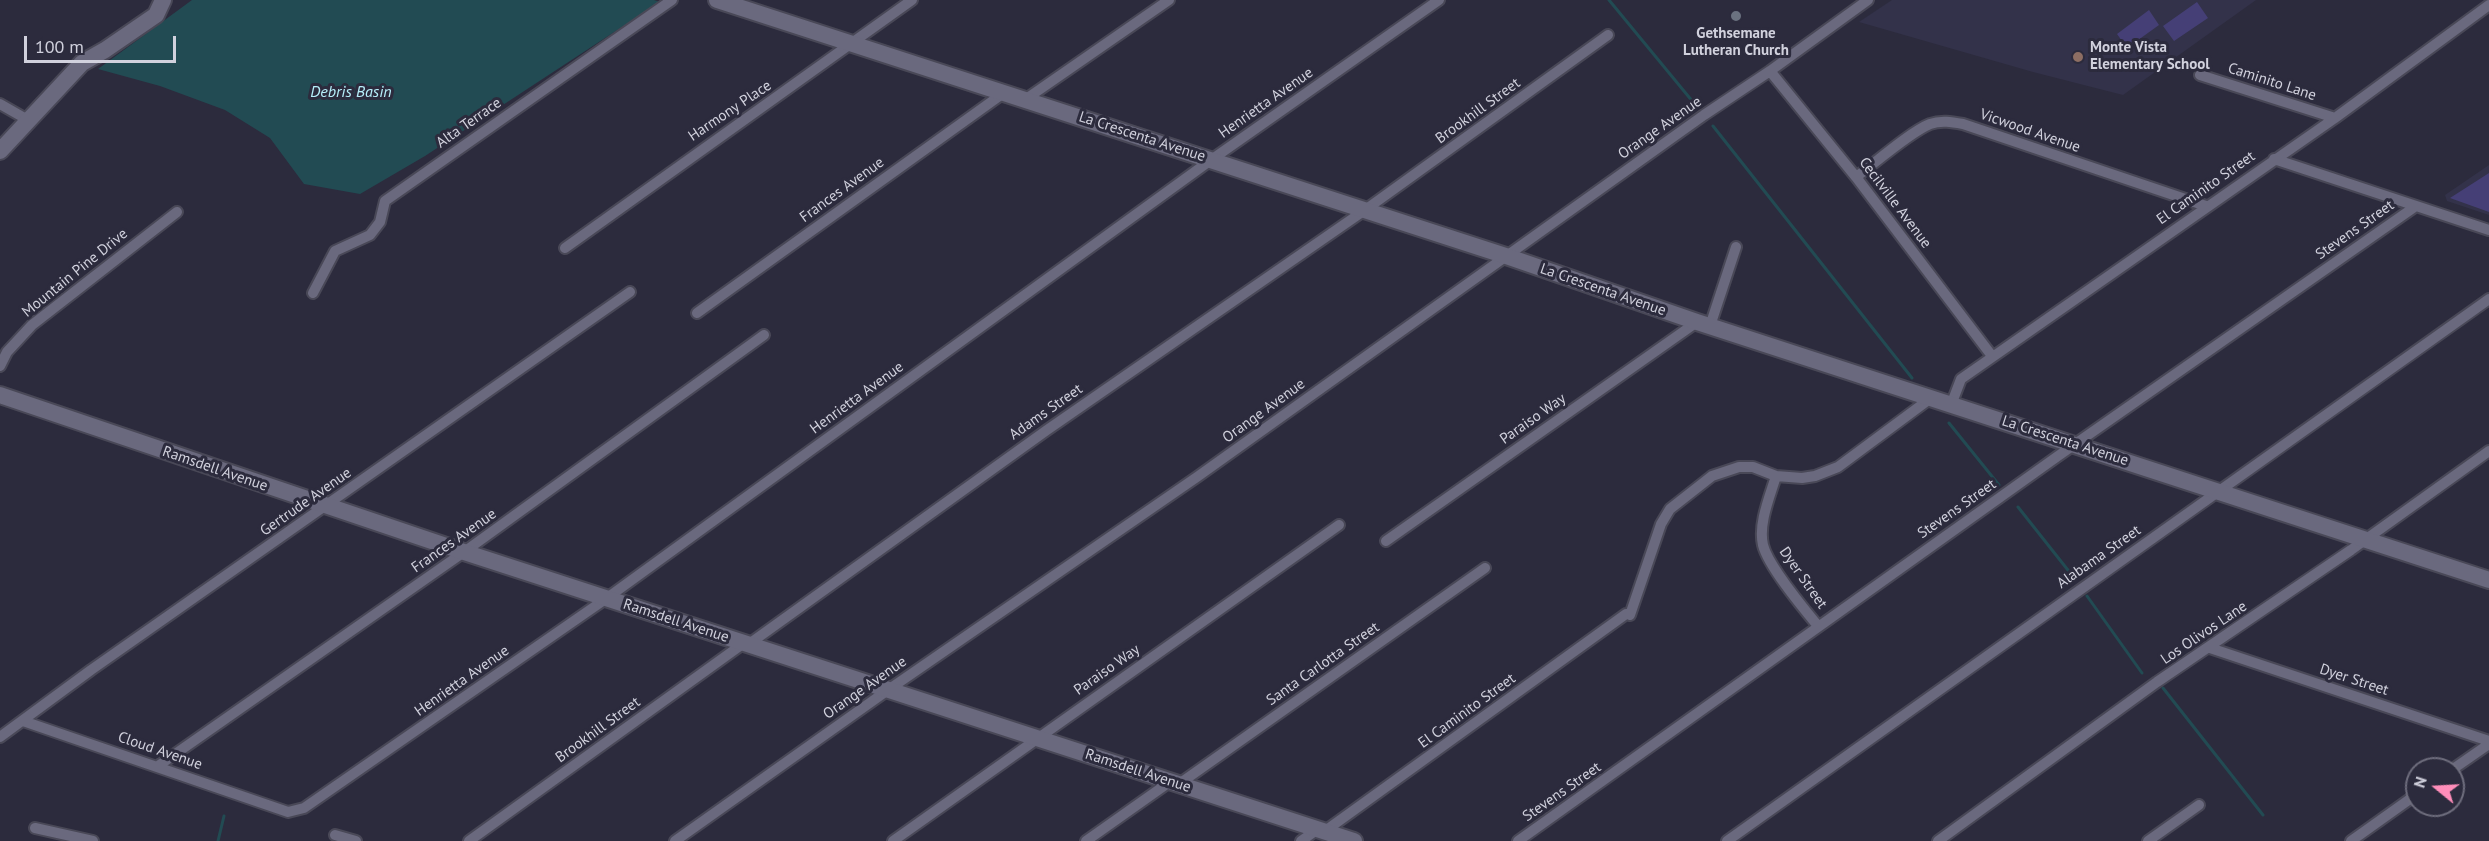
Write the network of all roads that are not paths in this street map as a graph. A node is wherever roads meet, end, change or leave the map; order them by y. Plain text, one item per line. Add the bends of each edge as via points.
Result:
1 (163, 0) edge
2 (672, 0) edge
3 (717, 0) edge
4 (912, 0) edge
5 (1169, 0) edge
6 (1439, 0) edge
7 (1868, 0) edge
8 (2489, 5) edge
9 (1608, 35) dead end
10 (851, 42) junction
11 (1770, 71) junction
12 (2200, 75) dead end
13 (1005, 92) junction
14 (1026, 99) junction
15 (0, 104) edge
16 (2335, 118) junction
17 (28, 120) junction
18 (0, 151) edge
19 (2274, 159) junction
20 (1211, 160) junction
21 (1856, 177) junction
22 (2206, 206) junction
23 (2416, 206) junction
24 (1365, 210) junction
25 (177, 212) dead end
26 (2489, 230) edge
27 (1736, 247) dead end
28 (565, 248) dead end
29 (1506, 256) junction
30 (630, 292) dead end
31 (313, 293) dead end
32 (2489, 299) edge
33 (697, 313) dead end
34 (1704, 324) junction
35 (764, 335) dead end
36 (1992, 356) junction
37 (0, 366) edge
38 (0, 395) edge
39 (1931, 398) junction
40 (1952, 405) junction
41 (2074, 444) junction
42 (2489, 451) edge
43 (1776, 476) junction
44 (2219, 492) junction
45 (326, 507) junction
46 (1339, 525) dead end
47 (2366, 540) junction
48 (1386, 541) dead end
49 (464, 552) junction
50 (1485, 568) dead end
51 (2489, 580) edge
52 (607, 598) junction
53 (1818, 626) junction
54 (747, 644) junction
55 (2210, 648) junction
56 (888, 690) junction
57 (23, 721) junction
58 (0, 737) edge
59 (1036, 738) junction
60 (2489, 743) edge
61 (2465, 760) edge
62 (158, 766) junction
63 (1175, 783) junction
64 (2405, 802) edge
65 (2199, 805) dead end
66 (288, 812) joint
67 (35, 828) dead end
68 (1321, 830) junction
69 (335, 835) dead end
70 (93, 841) edge
71 (356, 841) edge
72 (469, 841) edge
73 (675, 841) edge
74 (892, 841) edge
75 (1086, 841) edge
76 (1301, 841) edge
77 (1354, 841) edge
78 (1518, 841) edge
79 (1727, 841) edge
80 (1938, 841) edge
81 (2148, 841) edge
82 (2350, 841) edge

1 - 17 street via 156,15 81,63
2 - 31 street, Alta Terrace via 385,201 380,222 370,235 335,251
3 - 10 street, La Crescenta Avenue
4 - 10 street, Harmony Place
5 - 14 street
6 - 20 street, Henrietta Avenue
7 - 11 street, Orange Avenue
8 - 16 street, El Caminito Street
9 - 24 street, Brookhill Street
10 - 13 street, La Crescenta Avenue
10 - 28 street, Harmony Place
11 - 21 street, Cecilville Avenue
11 - 29 street, Orange Avenue
12 - 16 street, Caminito Lane
13 - 14 street, La Crescenta Avenue
13 - 33 street, Frances Avenue
14 - 20 street, La Crescenta Avenue
15 - 17 street
16 - 19 street, El Caminito Street
17 - 18 street
19 - 22 street, El Caminito Street
19 - 23 street
20 - 24 street, La Crescenta Avenue
20 - 52 street, Henrietta Avenue
21 - 22 street, Vicwood Avenue via 1918,131 1945,122 1963,124
21 - 36 street, Cecilville Avenue
22 - 36 street, El Caminito Street
23 - 26 street
23 - 41 street, Stevens Street
24 - 29 street, La Crescenta Avenue
24 - 54 street, Adams Street
25 - 37 street, Mountain Pine Drive via 32,325 7,352
27 - 34 street
29 - 34 street, La Crescenta Avenue
29 - 56 street, Orange Avenue via 1197,477
30 - 45 street, Gertrude Avenue
32 - 44 street, Alabama Street
34 - 39 street, La Crescenta Avenue
34 - 48 street, Paraiso Way
35 - 49 street, Frances Avenue
36 - 40 street, El Caminito Street via 1961,379
38 - 45 street, Ramsdell Avenue
39 - 40 street, La Crescenta Avenue
39 - 43 street, El Caminito Street via 1838,467 1808,477
40 - 41 street, La Crescenta Avenue
41 - 44 street, La Crescenta Avenue
41 - 53 street, Stevens Street
42 - 47 street, Los Olivos Lane
43 - 53 street, Dyer Street via 1762,544
43 - 68 street, El Caminito Street via 1753,467 1739,467 1712,476 1670,509 1660,524 1628,615
44 - 47 street, La Crescenta Avenue
44 - 79 street, Alabama Street
45 - 49 street, Ramsdell Avenue
45 - 57 street, Gertrude Avenue
46 - 59 street, Paraiso Way
47 - 51 street, La Crescenta Avenue
47 - 55 street, Los Olivos Lane
49 - 52 street, Ramsdell Avenue
49 - 62 street, Frances Avenue
50 - 63 street, Santa Carlotta Street
52 - 54 street, Ramsdell Avenue
52 - 66 street, Henrietta Avenue via 315,802
53 - 78 street, Stevens Street
54 - 56 street, Ramsdell Avenue
54 - 72 street, Brookhill Street
55 - 60 street, Dyer Street
55 - 80 street, Los Olivos Lane
56 - 59 street, Ramsdell Avenue
56 - 73 street, Orange Avenue
57 - 58 street, Gertrude Avenue
57 - 62 street, Cloud Avenue
59 - 63 street, Ramsdell Avenue
59 - 74 street, Paraiso Way
60 - 61 street
62 - 66 street, Cloud Avenue
63 - 68 street, Ramsdell Avenue
63 - 75 street, Santa Carlotta Street
64 - 82 street
65 - 81 street
67 - 70 street
68 - 76 street, El Caminito Street
68 - 77 street, Ramsdell Avenue
69 - 71 street

